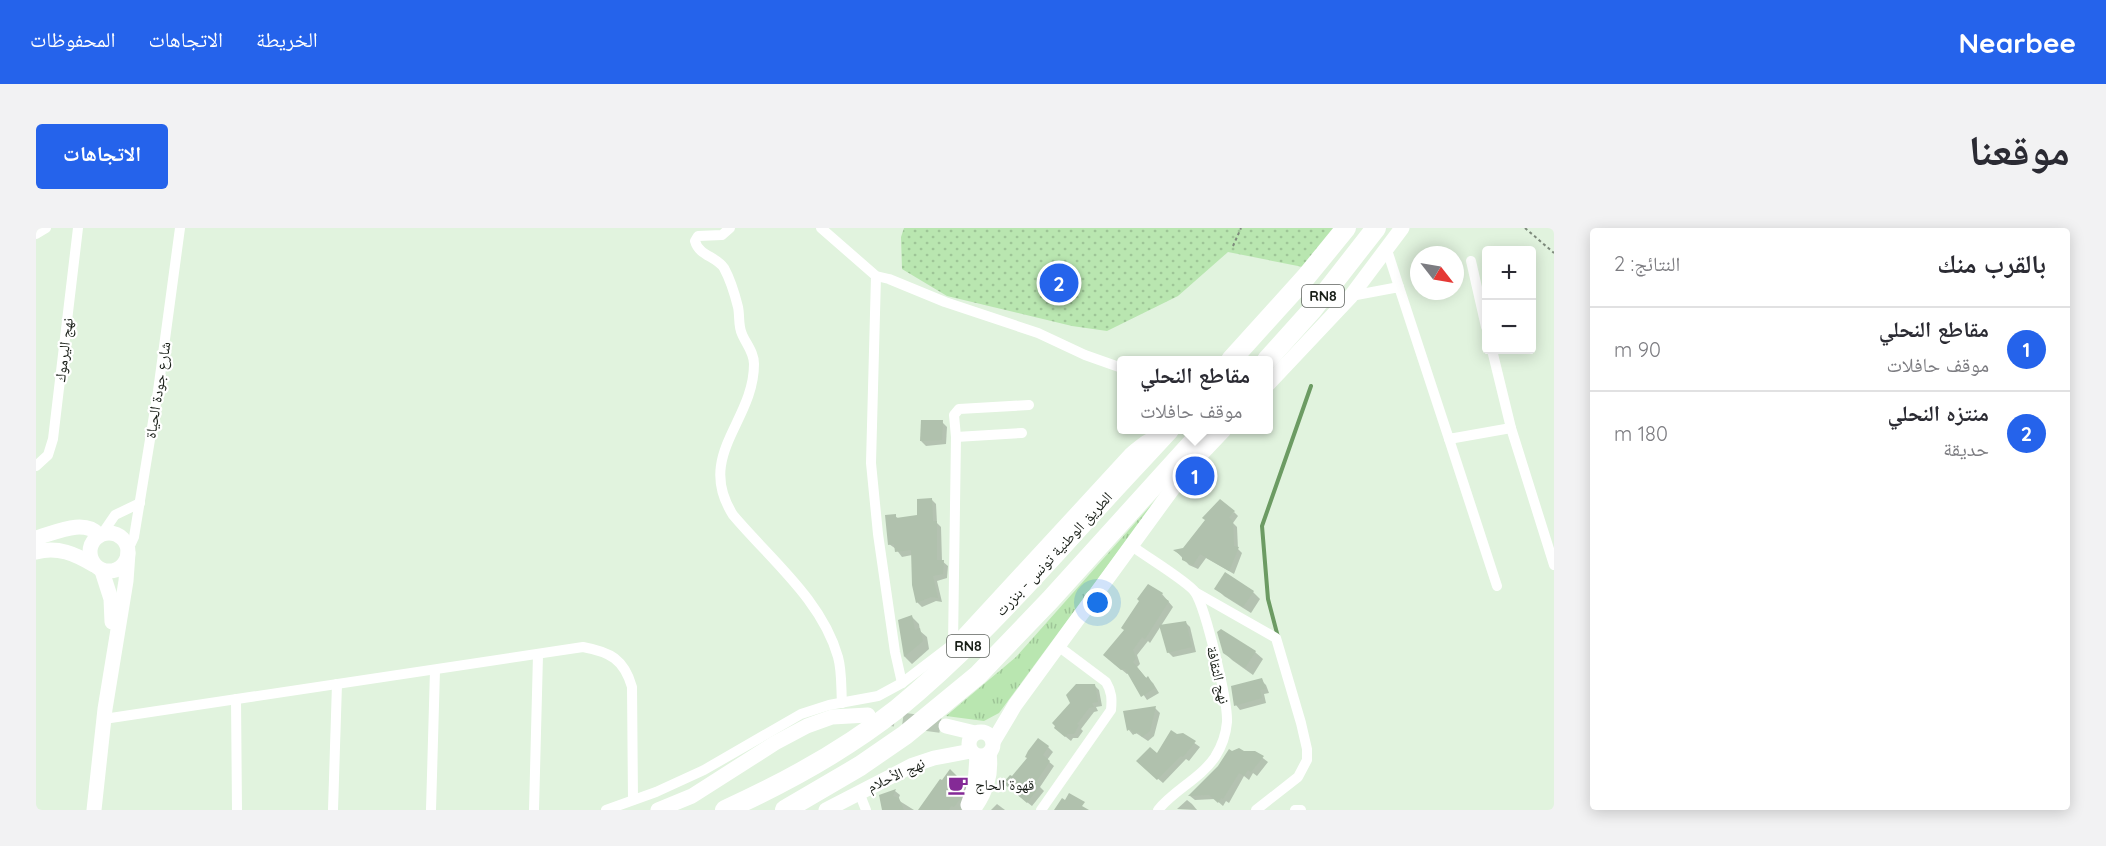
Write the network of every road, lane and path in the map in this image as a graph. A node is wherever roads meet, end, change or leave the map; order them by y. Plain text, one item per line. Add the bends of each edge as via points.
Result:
1 (46, 228) edge
2 (78, 228) edge
3 (180, 228) edge
4 (730, 228) edge
5 (821, 228) edge
6 (1241, 228) edge
7 (1346, 228) edge
8 (1376, 228) edge
9 (1402, 228) edge
10 (1525, 228) edge
11 (36, 234) edge
12 (1233, 246) dead end
13 (1387, 250) junction
14 (1554, 253) edge
15 (1471, 261) dead end
16 (876, 276) junction
17 (1399, 287) junction
18 (1351, 296) junction
19 (1482, 309) edge
20 (1493, 354) edge
21 (1234, 356) edge
22 (1271, 356) edge
23 (1117, 366) edge
24 (1273, 380) edge
25 (1029, 405) dead end
26 (1510, 428) junction
27 (1022, 433) dead end
28 (1162, 434) edge
29 (1165, 434) edge
30 (1199, 434) edge
31 (1219, 434) edge
32 (956, 437) junction
33 (1449, 439) junction
34 (36, 466) edge
35 (140, 503) junction
36 (101, 535) junction
37 (36, 538) edge
38 (1132, 546) junction
39 (36, 552) edge
40 (128, 552) junction
41 (1554, 565) edge
42 (98, 568) junction
43 (1497, 586) dead end
44 (1195, 591) junction
45 (953, 644) junction
46 (1058, 646) junction
47 (538, 655) junction
48 (435, 670) junction
49 (902, 683) junction
50 (337, 684) junction
51 (236, 699) junction
52 (842, 703) junction
53 (105, 714) junction
54 (868, 715) tunnel mouth
55 (946, 726) tunnel mouth
56 (981, 744) junction
57 (859, 792) junction
58 (633, 800) junction
59 (728, 808) edge
60 (90, 809) edge
61 (237, 810) edge
62 (333, 810) edge
63 (431, 810) edge
64 (534, 810) edge
65 (606, 810) edge
66 (658, 810) edge
67 (785, 810) edge
68 (825, 810) edge
69 (866, 810) edge
70 (964, 810) edge
71 (973, 810) edge
72 (1041, 810) edge
73 (1158, 810) edge
74 (1256, 810) edge
75 (1294, 810) edge
76 (1300, 810) edge

1 - 11 street
2 - 34 street, نهج اليرموك via 53,439 48,455
3 - 35 street, شارع جودة الحياة
4 - 52 street via 722,235 702,235 695,241 697,249 725,269 738,307 741,333 754,364 746,400 722,457 720,488 733,515 804,593 818,616 838,657
5 - 16 street
6 - 12 path
7 - 21 highway, RN8
8 - 22 highway, RN8
9 - 13 street
10 - 14 path
13 - 17 street
13 - 18 street
15 - 19 street
16 - 23 street via 1038,333
16 - 49 street via 871,463
17 - 18 street
17 - 33 street
18 - 24 street
20 - 26 street
25 - 32 street via 959,409 954,419
26 - 33 street
26 - 41 street
27 - 32 street
28 - 45 street via 1146,439 1130,452
29 - 59 highway, الطريق الوطنية تونس - بنزرت / RN8 via 966,648 897,709 801,772
30 - 67 highway, الطريق الوطنية تونس - بنزرت / RN8 via 978,675 905,735
31 - 38 street via 1187,469
32 - 45 street
33 - 43 street
35 - 36 street via 116,515
35 - 40 street, شارع جودة الحياة
36 - 37 street via 82,527
36 - 40 street via 116,534 126,543
36 - 42 street via 90,546 90,559
38 - 44 street
38 - 46 street
39 - 42 street via 59,550
40 - 42 street via 119,568 108,572
40 - 53 street, شارع جودة الحياة
42 - 53 street, شارع جودة الحياة via 113,611
44 - 73 street, نهج الثقافة via 1206,621 1227,722 1215,756
44 - 74 street via 1276,638 1299,713 1308,756 1303,769
45 - 49 street
46 - 56 street
46 - 72 street via 1106,682 1111,690 1111,710
47 - 48 street
47 - 58 street via 583,647 602,651 618,660 628,672 632,687
47 - 64 street
48 - 50 street
48 - 63 street
49 - 52 street via 878,696
50 - 51 street
50 - 62 street
51 - 53 street
51 - 61 street
52 - 58 street via 801,714 704,770
53 - 60 street, شارع جودة الحياة
54 - 66 street via 832,717 807,726 693,796
55 - 56 street
56 - 57 street, نهج الأحلام via 913,765
56 - 70 street via 974,792
56 - 71 street via 990,764 988,782
57 - 68 street, نهج الأحلام
57 - 69 street
58 - 65 street
75 - 76 street

